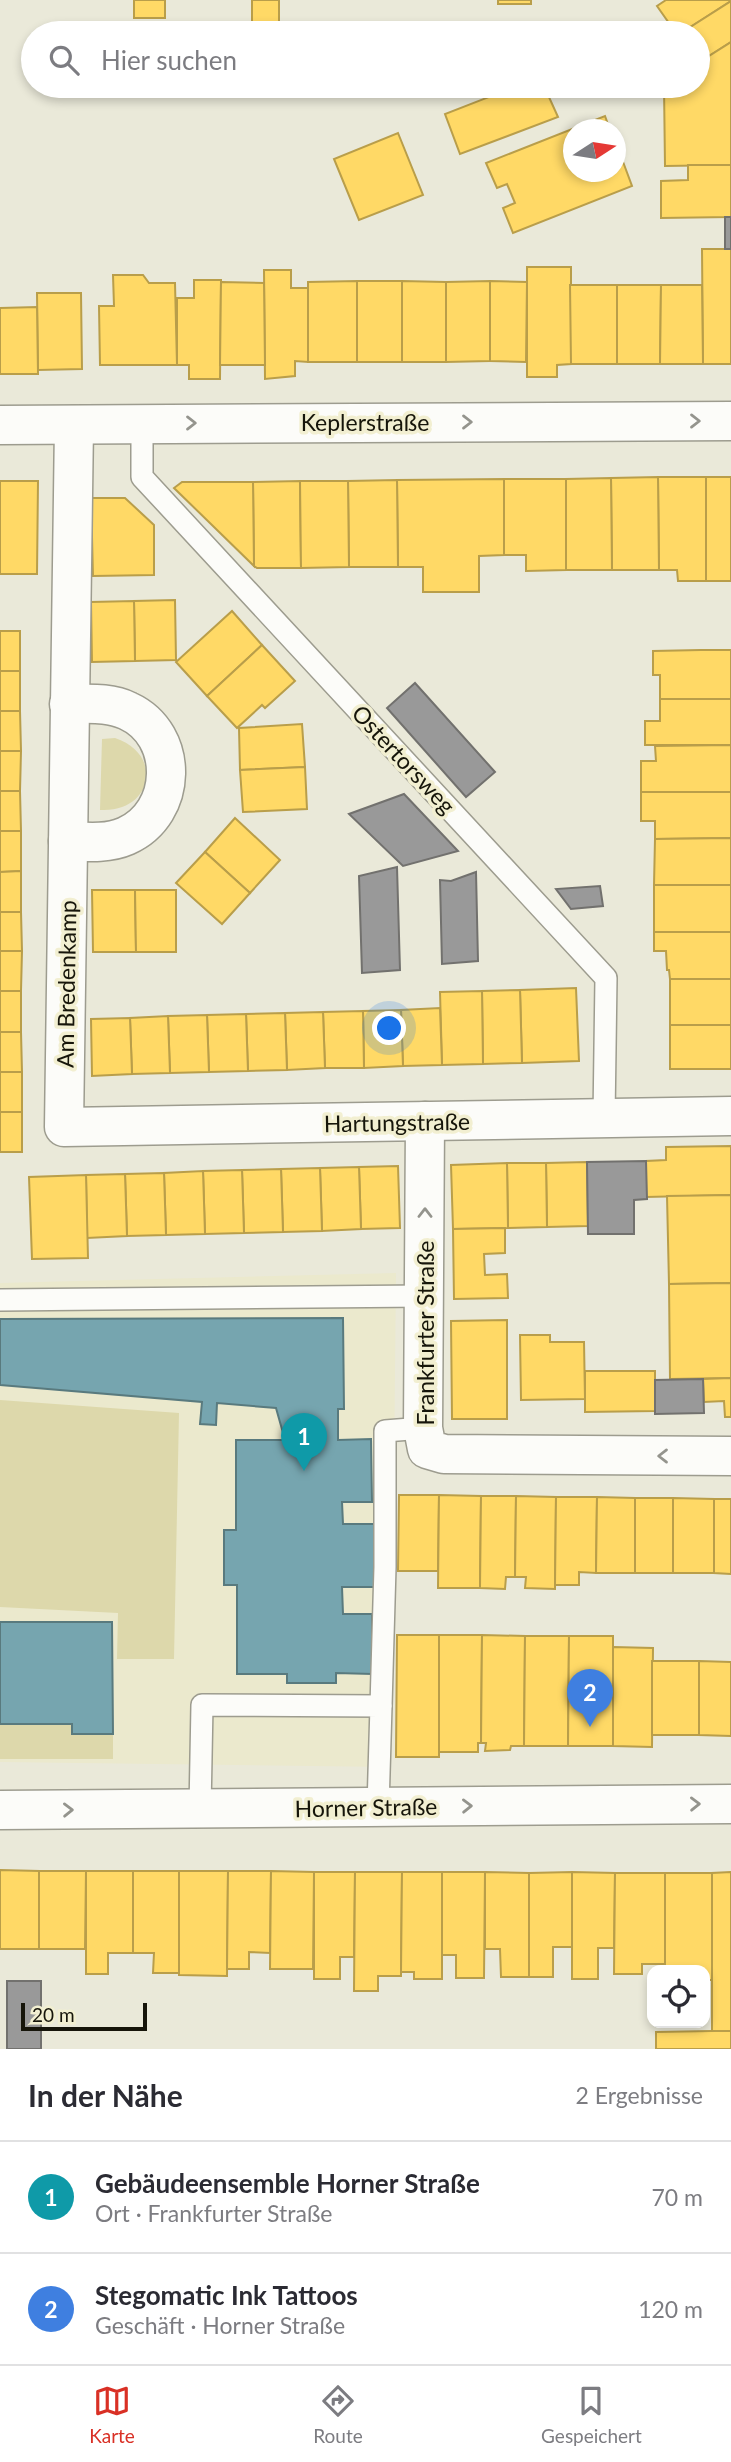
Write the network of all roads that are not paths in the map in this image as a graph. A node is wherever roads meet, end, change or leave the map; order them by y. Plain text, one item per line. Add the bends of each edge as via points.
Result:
1 (731, 421) edge
2 (142, 423) junction
3 (0, 425) edge
4 (74, 425) junction
5 (69, 704) junction
6 (68, 841) junction
7 (731, 1116) edge
8 (604, 1118) junction
9 (425, 1121) junction
10 (64, 1127) joint
11 (425, 1296) junction
12 (0, 1300) edge
13 (423, 1428) junction
14 (731, 1456) edge
15 (381, 1706) junction
16 (731, 1804) edge
17 (378, 1807) junction
18 (200, 1809) junction
19 (0, 1810) edge

2 -> 1 street, Keplerstraße
2 - 4 street, Keplerstraße
2 - 8 lane, Ostertorsweg via 142,477 606,978
3 - 4 street, Keplerstraße
4 - 5 street, Am Bredenkamp
5 - 6 street, Am Bredenkamp
5 - 6 street via 110,705 144,721 164,753 167,772 165,792 144,825 109,841
6 - 10 street, Am Bredenkamp
7 - 8 street, Hartungstraße
8 - 9 street, Hartungstraße
9 - 10 street, Hartungstraße
11 -> 9 street, Frankfurter Straße
11 - 12 lane
11 - 13 street, Frankfurter Straße
14 -> 13 street, Frankfurter Straße via 444,1454 427,1449
13 - 15 lane via 384,1431
15 - 17 lane
15 - 18 lane via 202,1705
17 -> 16 street, Horner Straße
17 - 18 street, Horner Straße
19 -> 18 street, Horner Straße

